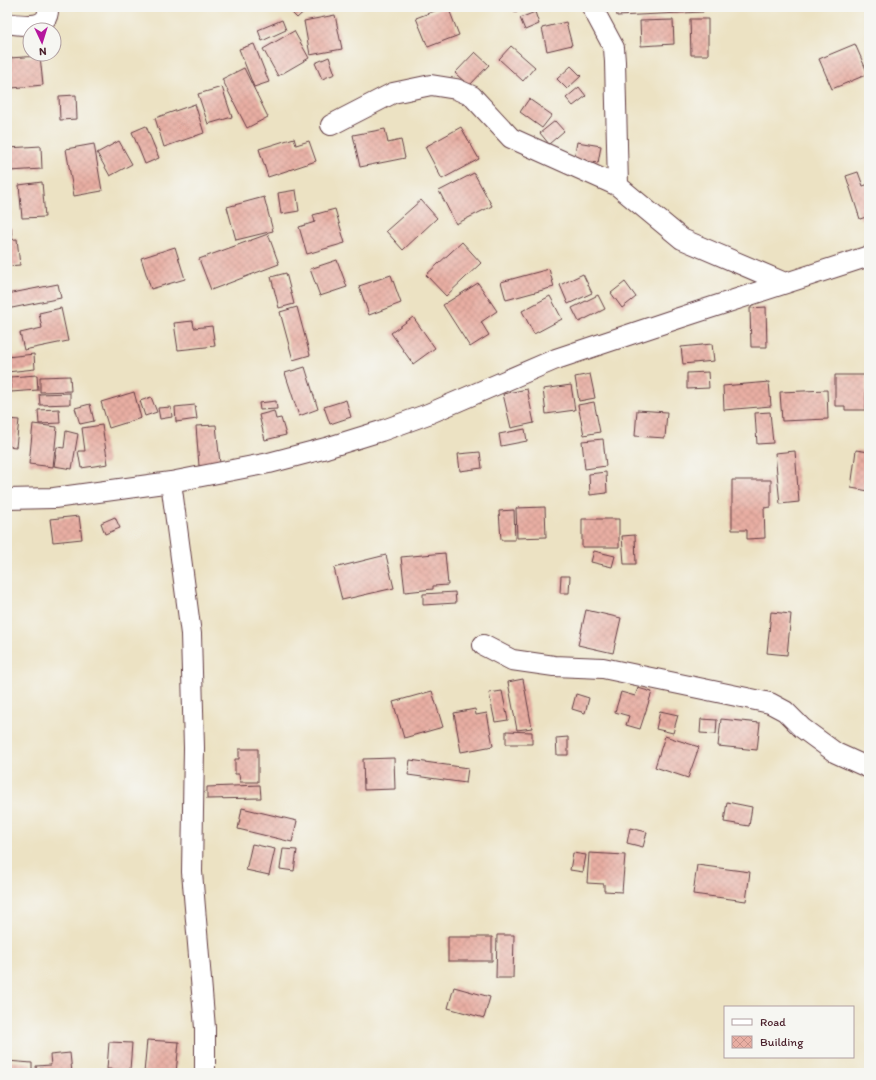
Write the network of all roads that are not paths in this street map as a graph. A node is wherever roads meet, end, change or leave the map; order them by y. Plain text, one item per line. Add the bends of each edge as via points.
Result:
1 (48, 7) edge
2 (592, 7) edge
3 (7, 23) edge
4 (331, 124) dead end
5 (618, 186) junction
6 (869, 256) edge
7 (785, 283) junction
8 (171, 482) junction
9 (7, 499) edge
10 (483, 645) dead end
11 (869, 768) edge
12 (205, 1073) edge

1 - 3 street via 48,12 40,24 28,26
2 - 5 street via 614,48
4 - 5 street via 393,93 431,85 456,89 472,96 511,138
5 - 7 street via 682,239
6 - 7 street
7 - 8 street via 556,360 381,431 270,463
8 - 9 street via 54,498
8 - 12 street via 191,634 194,748 192,872
10 - 11 street via 512,660 554,666 603,668 770,703 785,711 802,728 836,753

